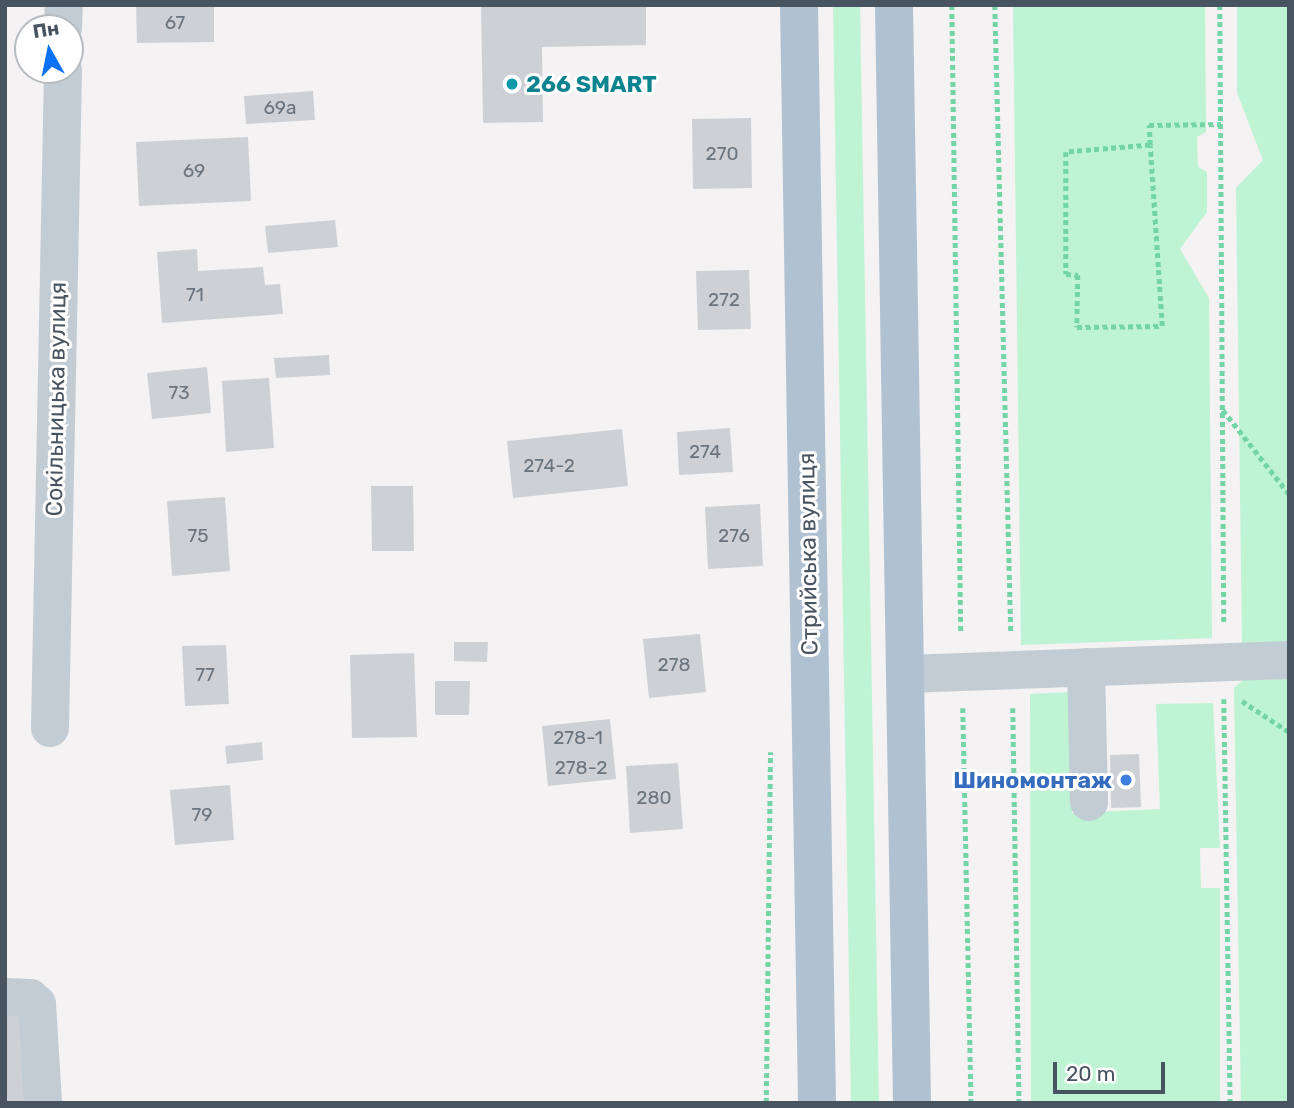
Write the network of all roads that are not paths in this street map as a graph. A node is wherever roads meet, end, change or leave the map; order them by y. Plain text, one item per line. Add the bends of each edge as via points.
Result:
1 (799, 5) edge
2 (894, 5) edge
3 (63, 84) edge
4 (1289, 660) edge
5 (1086, 667) junction
6 (906, 674) junction
7 (50, 727) dead end
8 (1088, 802) dead end
9 (5, 997) edge
10 (43, 1103) edge
11 (817, 1103) edge
12 (912, 1103) edge

1 - 11 main road, Стрийська вулиця
2 - 6 main road
3 - 7 street, Сокільницька вулиця
4 - 5 street via 1224,676
5 - 6 street
5 - 8 street
6 - 12 main road
9 - 10 street via 21,996 37,1004

